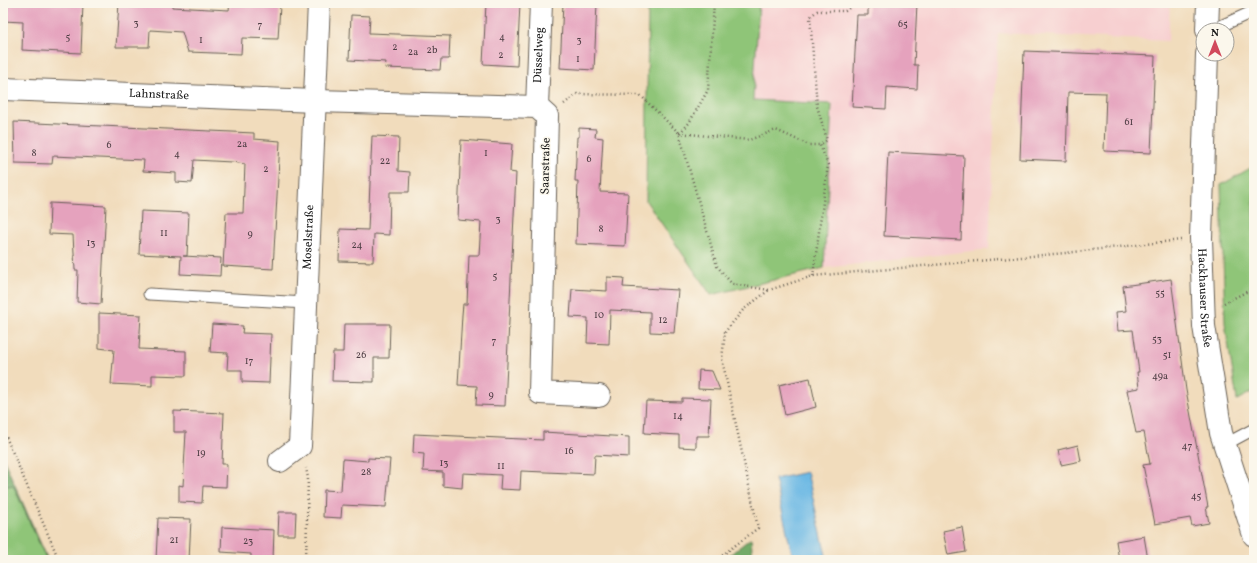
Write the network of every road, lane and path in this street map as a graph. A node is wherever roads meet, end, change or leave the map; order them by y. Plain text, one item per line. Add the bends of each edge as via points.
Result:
1 (319, 3) edge
2 (541, 3) edge
3 (714, 3) edge
4 (849, 3) edge
5 (1208, 3) edge
6 (1254, 11) edge
7 (1207, 22) edge
8 (1230, 22) edge
9 (1207, 62) edge
10 (3, 89) edge
11 (316, 101) junction
12 (542, 111) junction
13 (679, 133) junction
14 (820, 146) junction
15 (1201, 238) junction
16 (813, 276) junction
17 (1254, 288) edge
18 (769, 290) junction
19 (150, 294) dead end
20 (306, 303) junction
21 (1203, 314) junction
22 (599, 396) dead end
23 (1254, 429) edge
24 (3, 430) edge
25 (1224, 445) junction
26 (300, 446) junction
27 (280, 461) dead end
28 (1254, 534) edge
29 (59, 560) edge
30 (306, 560) edge
31 (716, 560) edge

1 - 11 street, Moselstraße
2 - 12 street, Düsselweg
3 - 13 path via 708,90 690,124
4 - 14 path via 849,8 845,11 817,11 810,17 817,106 827,140
5 - 7 street
6 - 8 lane
9 - 15 street, Hackhauser Straße
10 - 11 street, Lahnstraße
11 - 12 street
11 - 20 street, Moselstraße
12 - 13 path via 577,94 640,95
12 - 22 street, Saarstraße via 540,393
13 - 14 path via 749,140 776,130 809,145
13 - 18 path via 717,266 732,284
14 - 16 path via 828,165
15 - 16 path
15 - 21 street, Hackhauser Straße
16 - 18 path
17 - 21 path
18 - 31 path via 743,310 724,332 722,359 758,528
19 - 20 lane
20 - 26 street, Moselstraße
21 - 25 street, Hackhauser Straße
23 - 25 lane
24 - 29 path
25 - 28 street, Hackhauser Straße
26 - 27 street
26 - 30 path via 308,478

